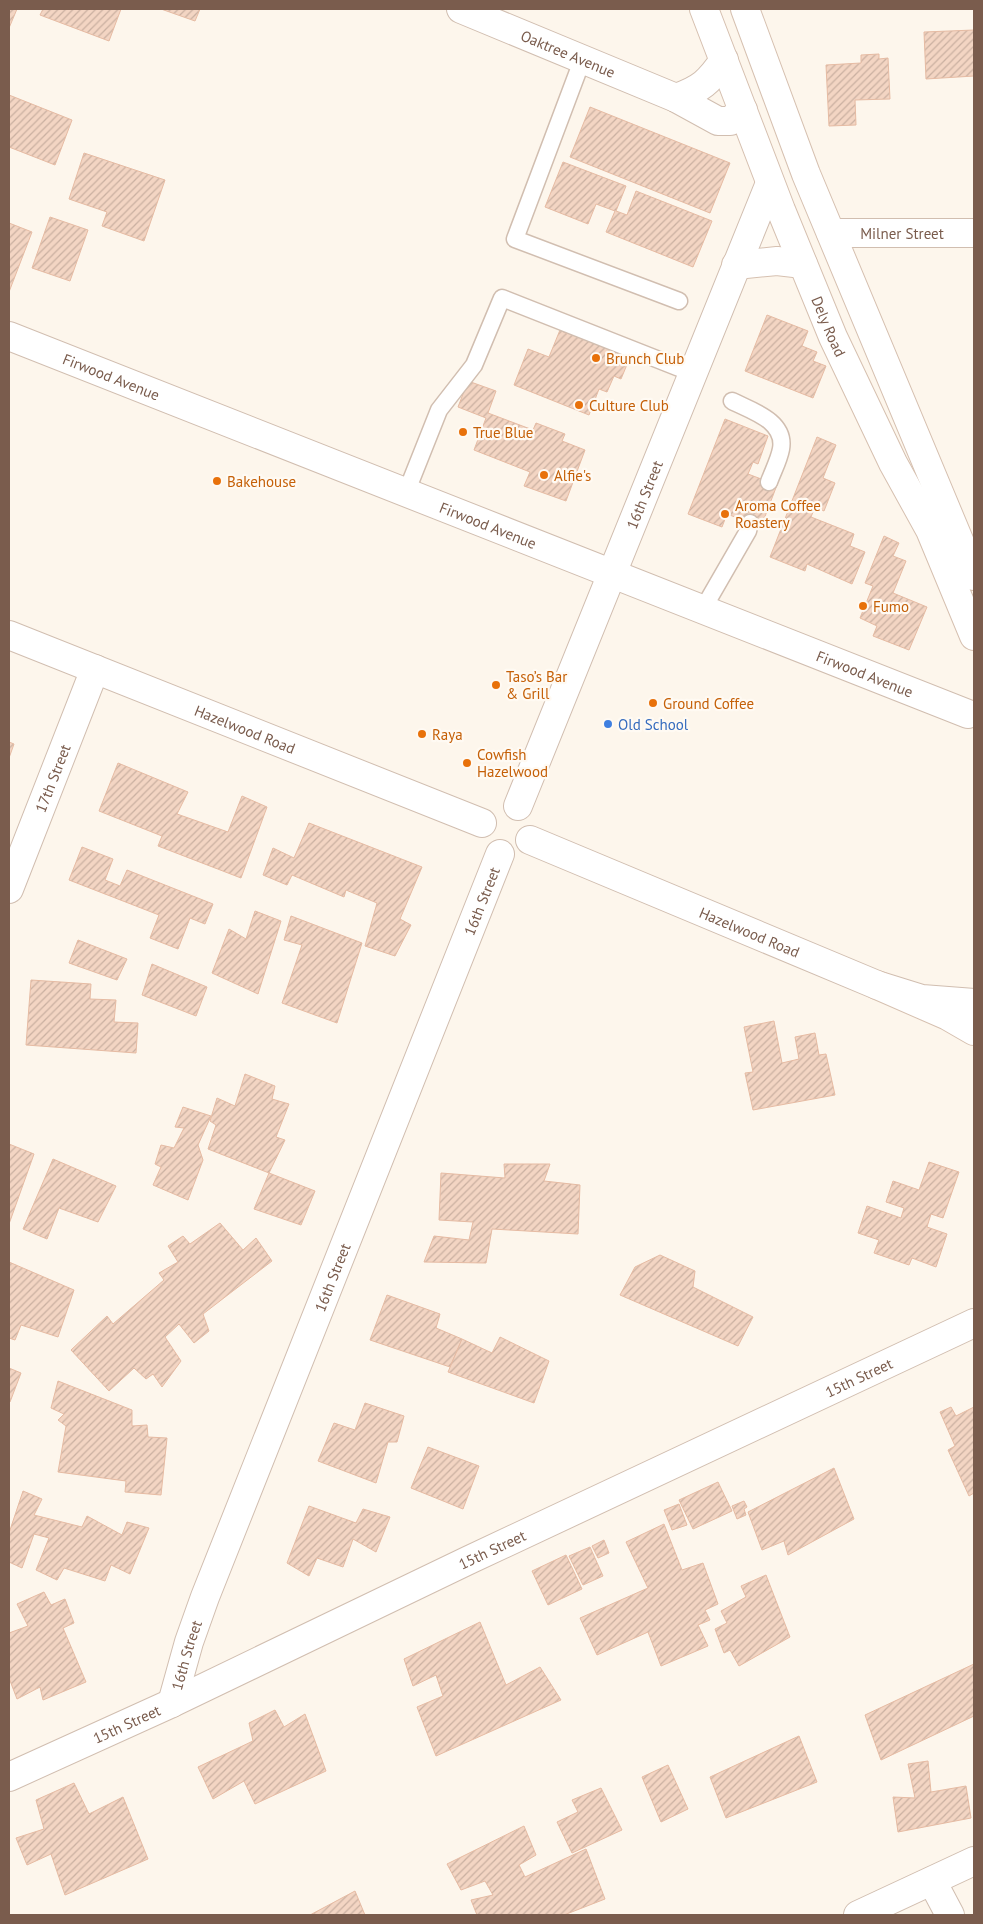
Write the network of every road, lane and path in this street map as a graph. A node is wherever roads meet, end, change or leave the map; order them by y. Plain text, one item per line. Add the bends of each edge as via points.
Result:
1 (461, 9) edge
2 (704, 9) edge
3 (750, 21) edge
4 (583, 58) junction
5 (724, 60) junction
6 (676, 98) junction
7 (743, 110) junction
8 (770, 182) junction
9 (831, 233) junction
10 (974, 233) edge
11 (803, 264) junction
12 (736, 265) junction
13 (679, 301) dead end
14 (9, 336) edge
15 (692, 373) junction
16 (732, 400) dead end
17 (769, 482) dead end
18 (406, 493) junction
19 (750, 523) dead end
20 (612, 574) junction
21 (974, 576) edge
22 (703, 609) junction
23 (9, 635) edge
24 (974, 636) edge
25 (95, 669) junction
26 (968, 714) dead end
27 (518, 806) junction
28 (482, 823) junction
29 (530, 840) junction
30 (500, 854) junction
31 (9, 889) edge
32 (877, 984) junction
33 (974, 1003) edge
34 (974, 1031) edge
35 (974, 1323) edge
36 (172, 1703) junction
37 (9, 1777) edge
38 (974, 1861) edge
39 (932, 1881) junction
40 (858, 1915) edge
41 (950, 1915) edge

1 - 4 street, Oaktree Avenue
2 - 5 street, Dely Road
3 - 8 street, 16th Street via 778,147
3 - 9 street
4 - 6 street, Oaktree Avenue
4 - 13 lane via 514,239
5 - 6 street via 711,79 696,90
5 - 7 street, Dely Road
6 - 7 street, Oaktree Avenue via 718,121 730,121
7 - 8 street, Dely Road
8 - 11 street, Dely Road
8 - 12 street, 16th Street
9 - 10 street, Milner Street
9 - 21 street
11 - 12 street via 759,261
11 - 24 street, Dely Road via 833,338 893,463 930,530
12 - 15 street, 16th Street
14 - 18 street, Firwood Avenue
15 - 18 lane via 502,298 474,365 439,410
15 - 20 street, 16th Street
16 - 17 lane via 774,424 781,434 782,448
18 - 20 street, Firwood Avenue
19 - 22 lane
20 - 22 street, Firwood Avenue
20 - 27 street, 16th Street
22 - 26 street, Firwood Avenue
23 - 25 street, Hazelwood Road
25 - 28 street, Hazelwood Road
25 - 31 street, 17th Street
27 - 28 street via 494,807
27 - 29 street via 532,824
28 - 30 street via 486,843
29 - 30 street via 517,852
29 - 32 street, Hazelwood Road
30 - 36 street, 16th Street via 205,1597
32 - 33 street, Hazelwood Road via 922,999
32 - 34 street
35 - 36 street, 15th Street
36 - 37 street, 15th Street
38 - 39 street
39 - 40 street
39 - 41 street

